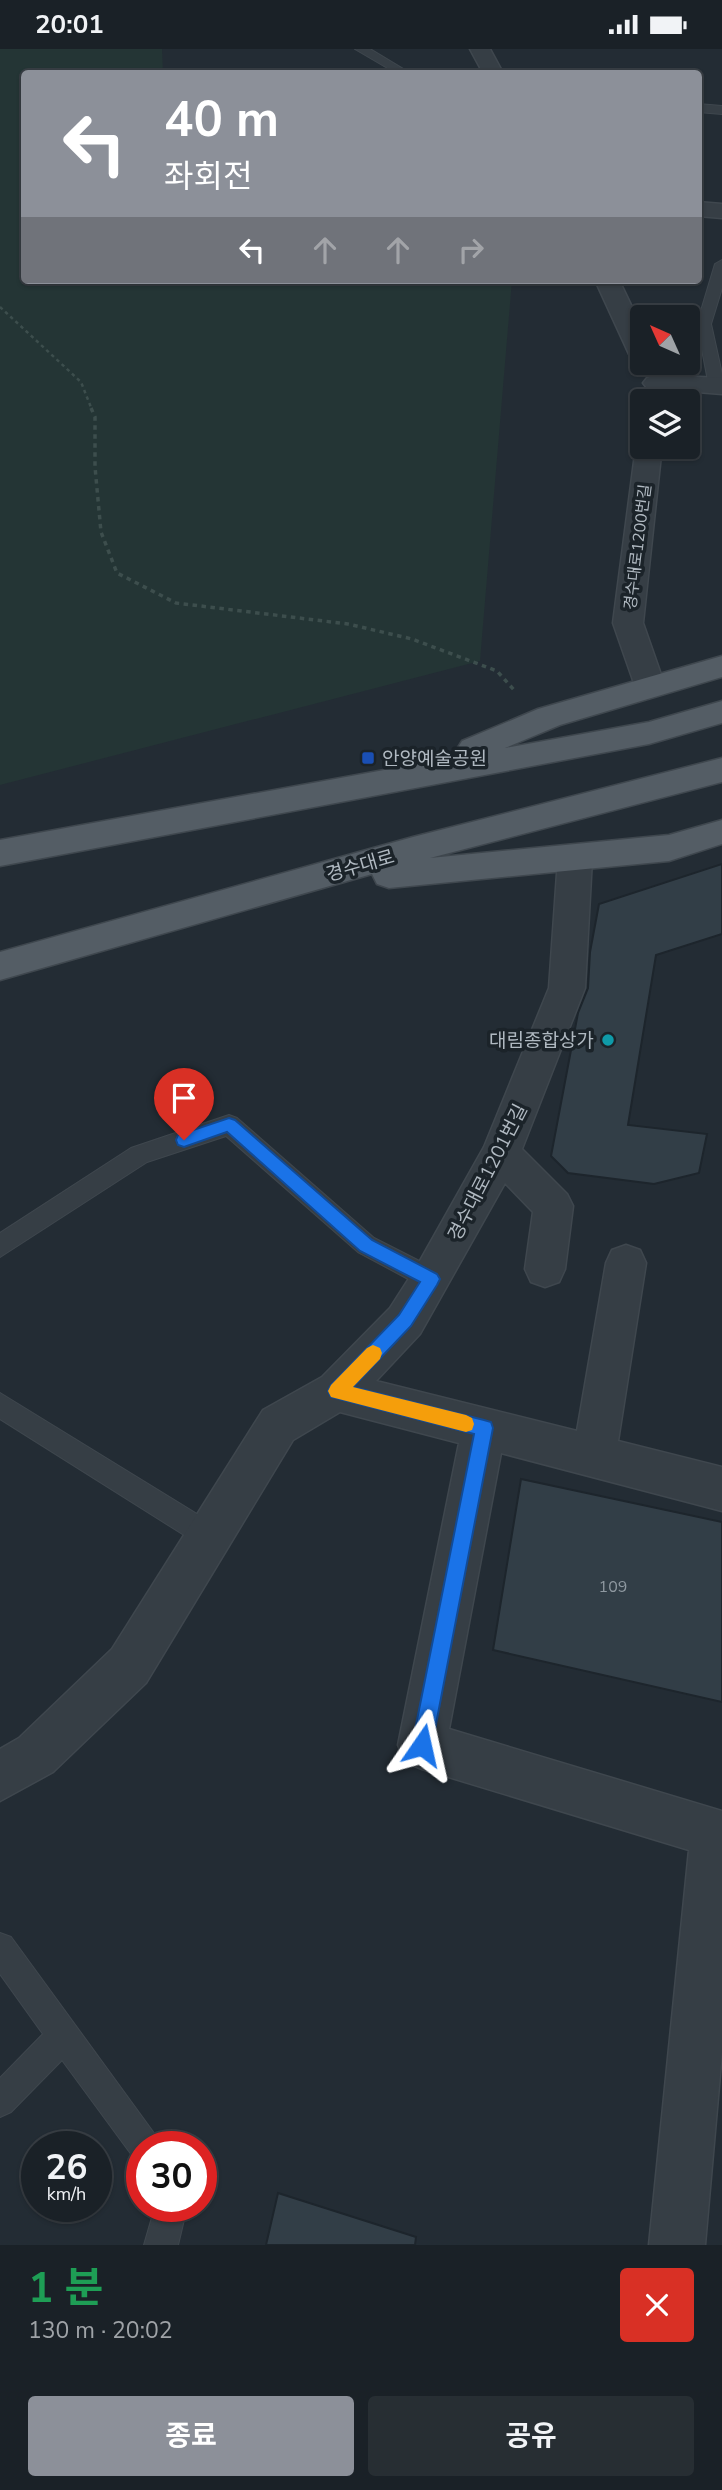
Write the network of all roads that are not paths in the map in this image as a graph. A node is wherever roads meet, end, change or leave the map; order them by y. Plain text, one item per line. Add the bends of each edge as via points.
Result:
1 (361, 49) edge
2 (480, 49) edge
3 (399, 70) edge
4 (491, 70) edge
5 (702, 108) edge
6 (722, 110) edge
7 (702, 209) edge
8 (722, 211) edge
9 (722, 264) edge
10 (609, 284) edge
11 (630, 329) edge
12 (652, 382) edge
13 (720, 386) edge
14 (647, 459) edge
15 (722, 666) edge
16 (650, 686) junction
17 (722, 712) edge
18 (722, 770) edge
19 (406, 777) junction
20 (722, 832) edge
21 (0, 853) edge
22 (575, 859) junction
23 (293, 884) junction
24 (0, 966) edge
25 (501, 1153) junction
26 (0, 1246) edge
27 (626, 1263) dead end
28 (545, 1269) dead end
29 (431, 1279) junction
30 (337, 1391) junction
31 (0, 1405) edge
32 (484, 1428) junction
33 (594, 1457) junction
34 (722, 1489) edge
35 (209, 1536) junction
36 (0, 1777) edge
37 (0, 1948) edge
38 (63, 2036) junction
39 (0, 2101) edge
40 (133, 2131) edge
41 (167, 2222) edge
42 (161, 2245) edge
43 (677, 2245) edge

1 - 3 lane
2 - 4 street
5 - 6 lane
7 - 8 street
9 - 13 lane via 704,324
10 - 11 street
12 - 13 street
14 - 16 street, 경수대로1200번길 via 628,623
15 - 16 main road
16 - 19 main road via 540,720
17 - 19 main road via 649,733
18 - 23 main road, 경수대로
19 - 21 main road
20 - 22 main road via 669,848
22 - 23 main road
22 - 25 street, 경수대로1201번길 via 567,988
23 - 24 main road, 경수대로
25 - 28 street via 554,1206
25 - 29 street, 경수대로1201번길
26 - 29 lane via 139,1155 229,1125 366,1245
27 - 33 street
29 - 30 street, 경수대로1201번길 via 405,1321
30 - 32 street
30 - 35 street, 경수대로1201번길 via 278,1425
31 - 35 lane
32 - 33 street
32 - 43 street via 422,1745 716,1833
33 - 34 street
35 - 36 street, 경수대로1201번길 via 129,1666 36,1755
37 - 38 lane
38 - 39 lane
38 - 40 lane
41 - 42 lane

